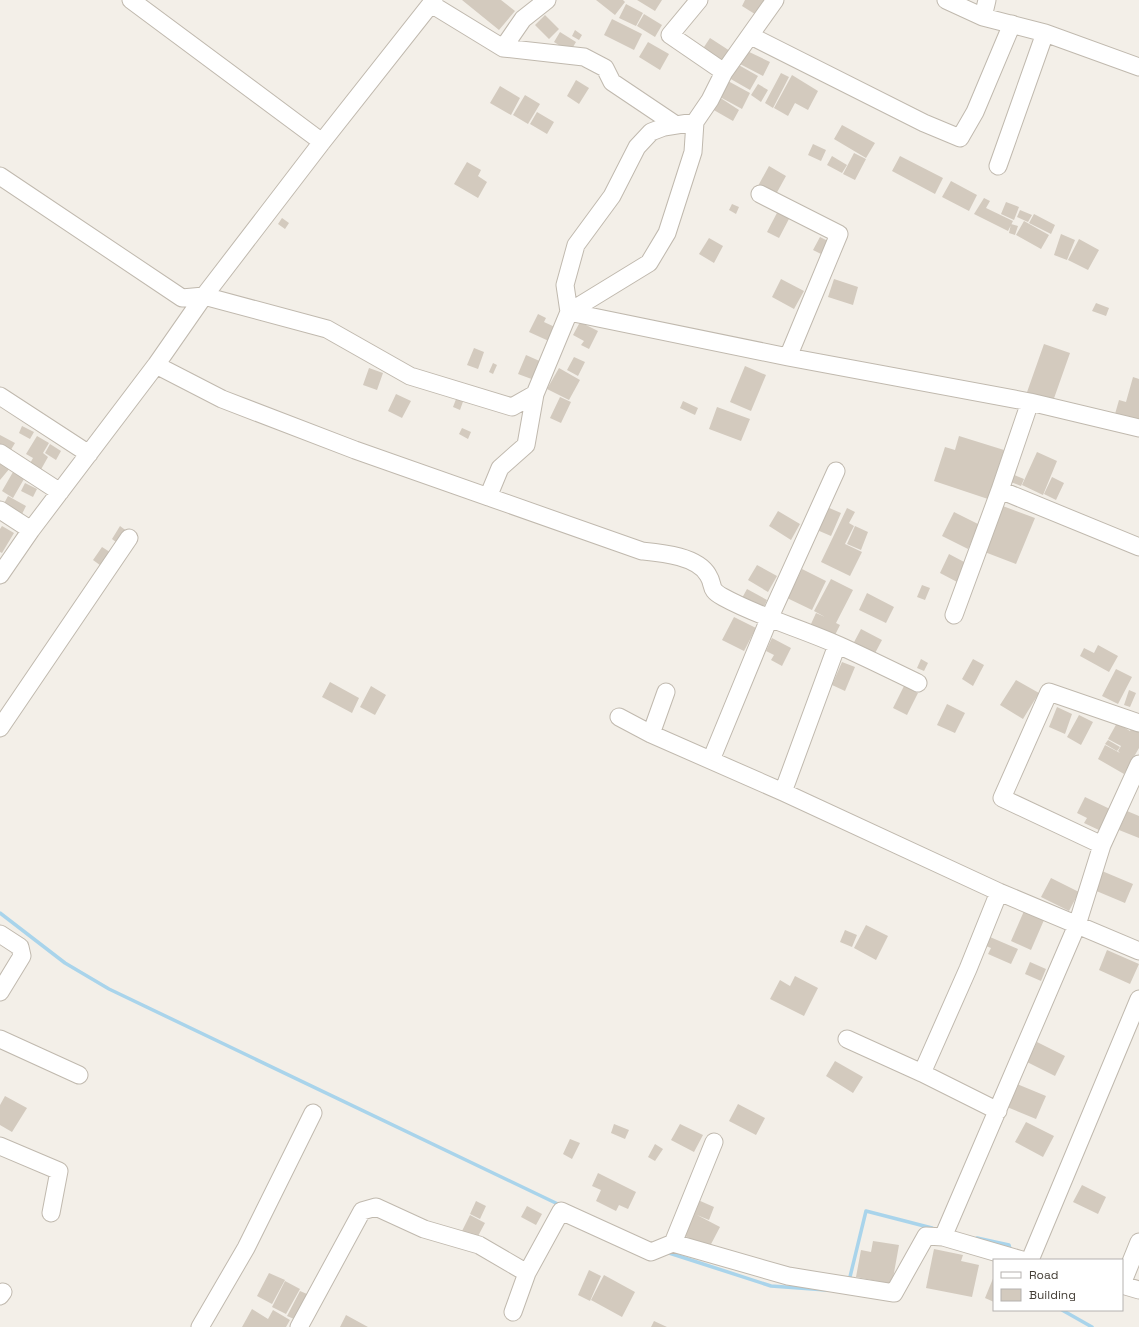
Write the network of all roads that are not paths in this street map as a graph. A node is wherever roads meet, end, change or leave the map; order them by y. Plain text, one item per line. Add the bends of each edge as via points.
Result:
1 (131, 0) edge
2 (547, 0) edge
3 (699, 0) edge
4 (775, 0) edge
5 (946, 0) edge
6 (987, 0) edge
7 (433, 2) edge
8 (984, 17) junction
9 (1012, 24) junction
10 (1045, 33) junction
11 (750, 36) junction
12 (503, 48) junction
13 (1139, 67) edge
14 (724, 72) junction
15 (696, 122) junction
16 (676, 125) junction
17 (322, 142) junction
18 (998, 166) dead end
19 (0, 176) edge
20 (760, 194) dead end
21 (204, 296) junction
22 (569, 312) junction
23 (788, 357) junction
24 (156, 365) junction
25 (536, 394) junction
26 (0, 396) edge
27 (1030, 402) junction
28 (1139, 428) edge
29 (0, 453) edge
30 (89, 454) junction
31 (836, 471) dead end
32 (1000, 490) junction
33 (60, 492) junction
34 (488, 497) junction
35 (0, 510) edge
36 (31, 530) junction
37 (128, 538) dead end
38 (1139, 547) edge
39 (0, 575) edge
40 (954, 615) dead end
41 (769, 619) junction
42 (837, 645) junction
43 (918, 683) dead end
44 (666, 692) dead end
45 (619, 717) dead end
46 (1139, 723) edge
47 (0, 728) edge
48 (651, 734) junction
49 (710, 760) junction
50 (1139, 764) edge
51 (783, 792) junction
52 (1102, 845) junction
53 (999, 892) junction
54 (1077, 925) junction
55 (0, 934) edge
56 (1139, 951) edge
57 (0, 992) edge
58 (1139, 999) edge
59 (0, 1039) edge
60 (847, 1039) dead end
61 (922, 1074) junction
62 (79, 1075) dead end
63 (998, 1111) junction
64 (313, 1113) dead end
65 (714, 1142) dead end
66 (0, 1146) edge
67 (51, 1213) dead end
68 (945, 1233) junction
69 (1139, 1242) edge
70 (663, 1247) junction
71 (1016, 1258) edge
72 (1030, 1259) edge
73 (527, 1273) junction
74 (1123, 1282) edge
75 (1123, 1284) edge
76 (1139, 1290) edge
77 (513, 1312) dead end
78 (200, 1327) edge
79 (299, 1327) edge

1 - 17 street
2 - 12 street via 523,19
3 - 14 street via 670,35
4 - 11 street
5 - 8 street
6 - 8 street
7 - 12 street
7 - 17 street
8 - 9 street
9 - 10 street
9 - 11 street via 975,112 960,138 924,123
10 - 13 street
10 - 18 street
11 - 14 street
12 - 16 street via 584,57 605,68 612,82
14 - 15 street
15 - 16 street
15 - 22 street via 693,152 667,233 650,263
16 - 22 street via 651,132 637,147 612,196 576,245 565,285
17 - 21 street
19 - 21 street via 182,298
20 - 23 street via 838,234
21 - 24 street
21 - 25 street via 327,330 410,376 512,407
22 - 23 street
22 - 25 street
23 - 27 street
24 - 30 street
24 - 34 street via 222,399
25 - 34 street via 526,445 500,468
26 - 30 street
27 - 28 street
27 - 32 street
29 - 33 street
30 - 33 street
31 - 41 street
32 - 38 street
32 - 40 street
33 - 36 street
34 - 41 street via 642,551 670,554 694,563 708,575 713,590 722,597
35 - 36 street
36 - 39 street
37 - 47 street
41 - 42 street
41 - 49 street
42 - 43 street
42 - 51 street
44 - 48 street
45 - 48 street
46 - 52 street via 1049,692 1002,798
48 - 49 street
49 - 51 street
50 - 52 street
51 - 53 street
52 - 54 street
53 - 54 street
53 - 61 street
54 - 56 street
54 - 63 street
55 - 57 street via 20,947 22,956
58 - 72 street
59 - 62 street
60 - 61 street
61 - 63 street
63 - 68 street
64 - 78 street via 246,1248
65 - 70 street
66 - 67 street via 60,1171
68 - 70 street via 926,1236 894,1293 788,1276
68 - 71 street
69 - 74 street
70 - 73 street via 627,1243 561,1211
73 - 77 street
73 - 79 street via 479,1245 424,1229 376,1207 362,1211
75 - 76 street

